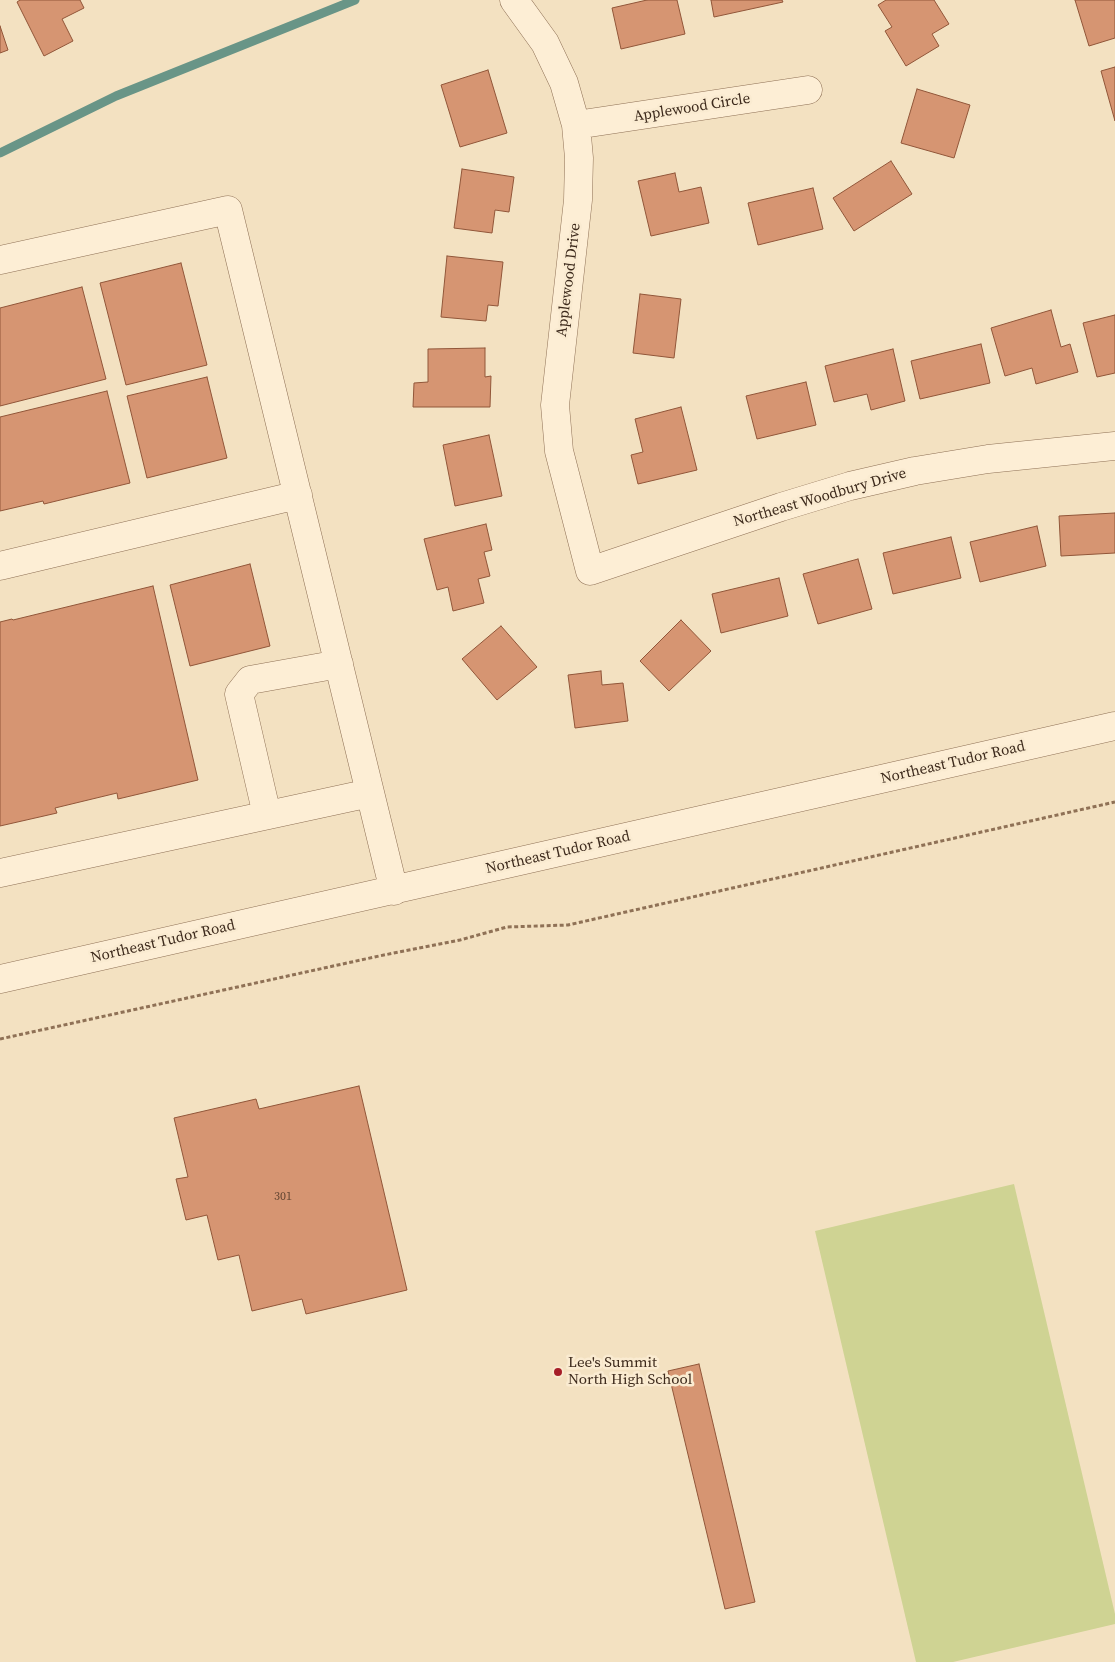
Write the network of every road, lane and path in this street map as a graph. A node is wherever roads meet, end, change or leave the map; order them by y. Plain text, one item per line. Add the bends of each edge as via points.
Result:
1 (514, 0) edge
2 (808, 90) dead end
3 (576, 125) junction
4 (0, 260) edge
5 (1115, 446) edge
6 (298, 495) junction
7 (0, 566) edge
8 (590, 571) joint
9 (339, 664) junction
10 (1115, 726) edge
11 (370, 793) junction
12 (1115, 802) edge
13 (267, 815) junction
14 (0, 873) edge
15 (394, 891) junction
16 (0, 979) edge
17 (0, 1039) edge

1 - 3 street, Applewood Drive via 544,43 564,83
2 - 3 street, Applewood Circle
3 - 8 street, Applewood Drive via 578,200 554,405 559,451
4 - 6 street via 228,210
5 - 8 street, Northeast Woodbury Drive via 988,459 850,486
6 - 7 street
6 - 9 street
9 - 11 street
9 - 13 street via 250,680 239,694
10 - 15 street, Northeast Tudor Road
11 - 13 street
11 - 15 street
12 - 17 path via 568,925 507,928
13 - 14 street
15 - 16 street, Northeast Tudor Road

